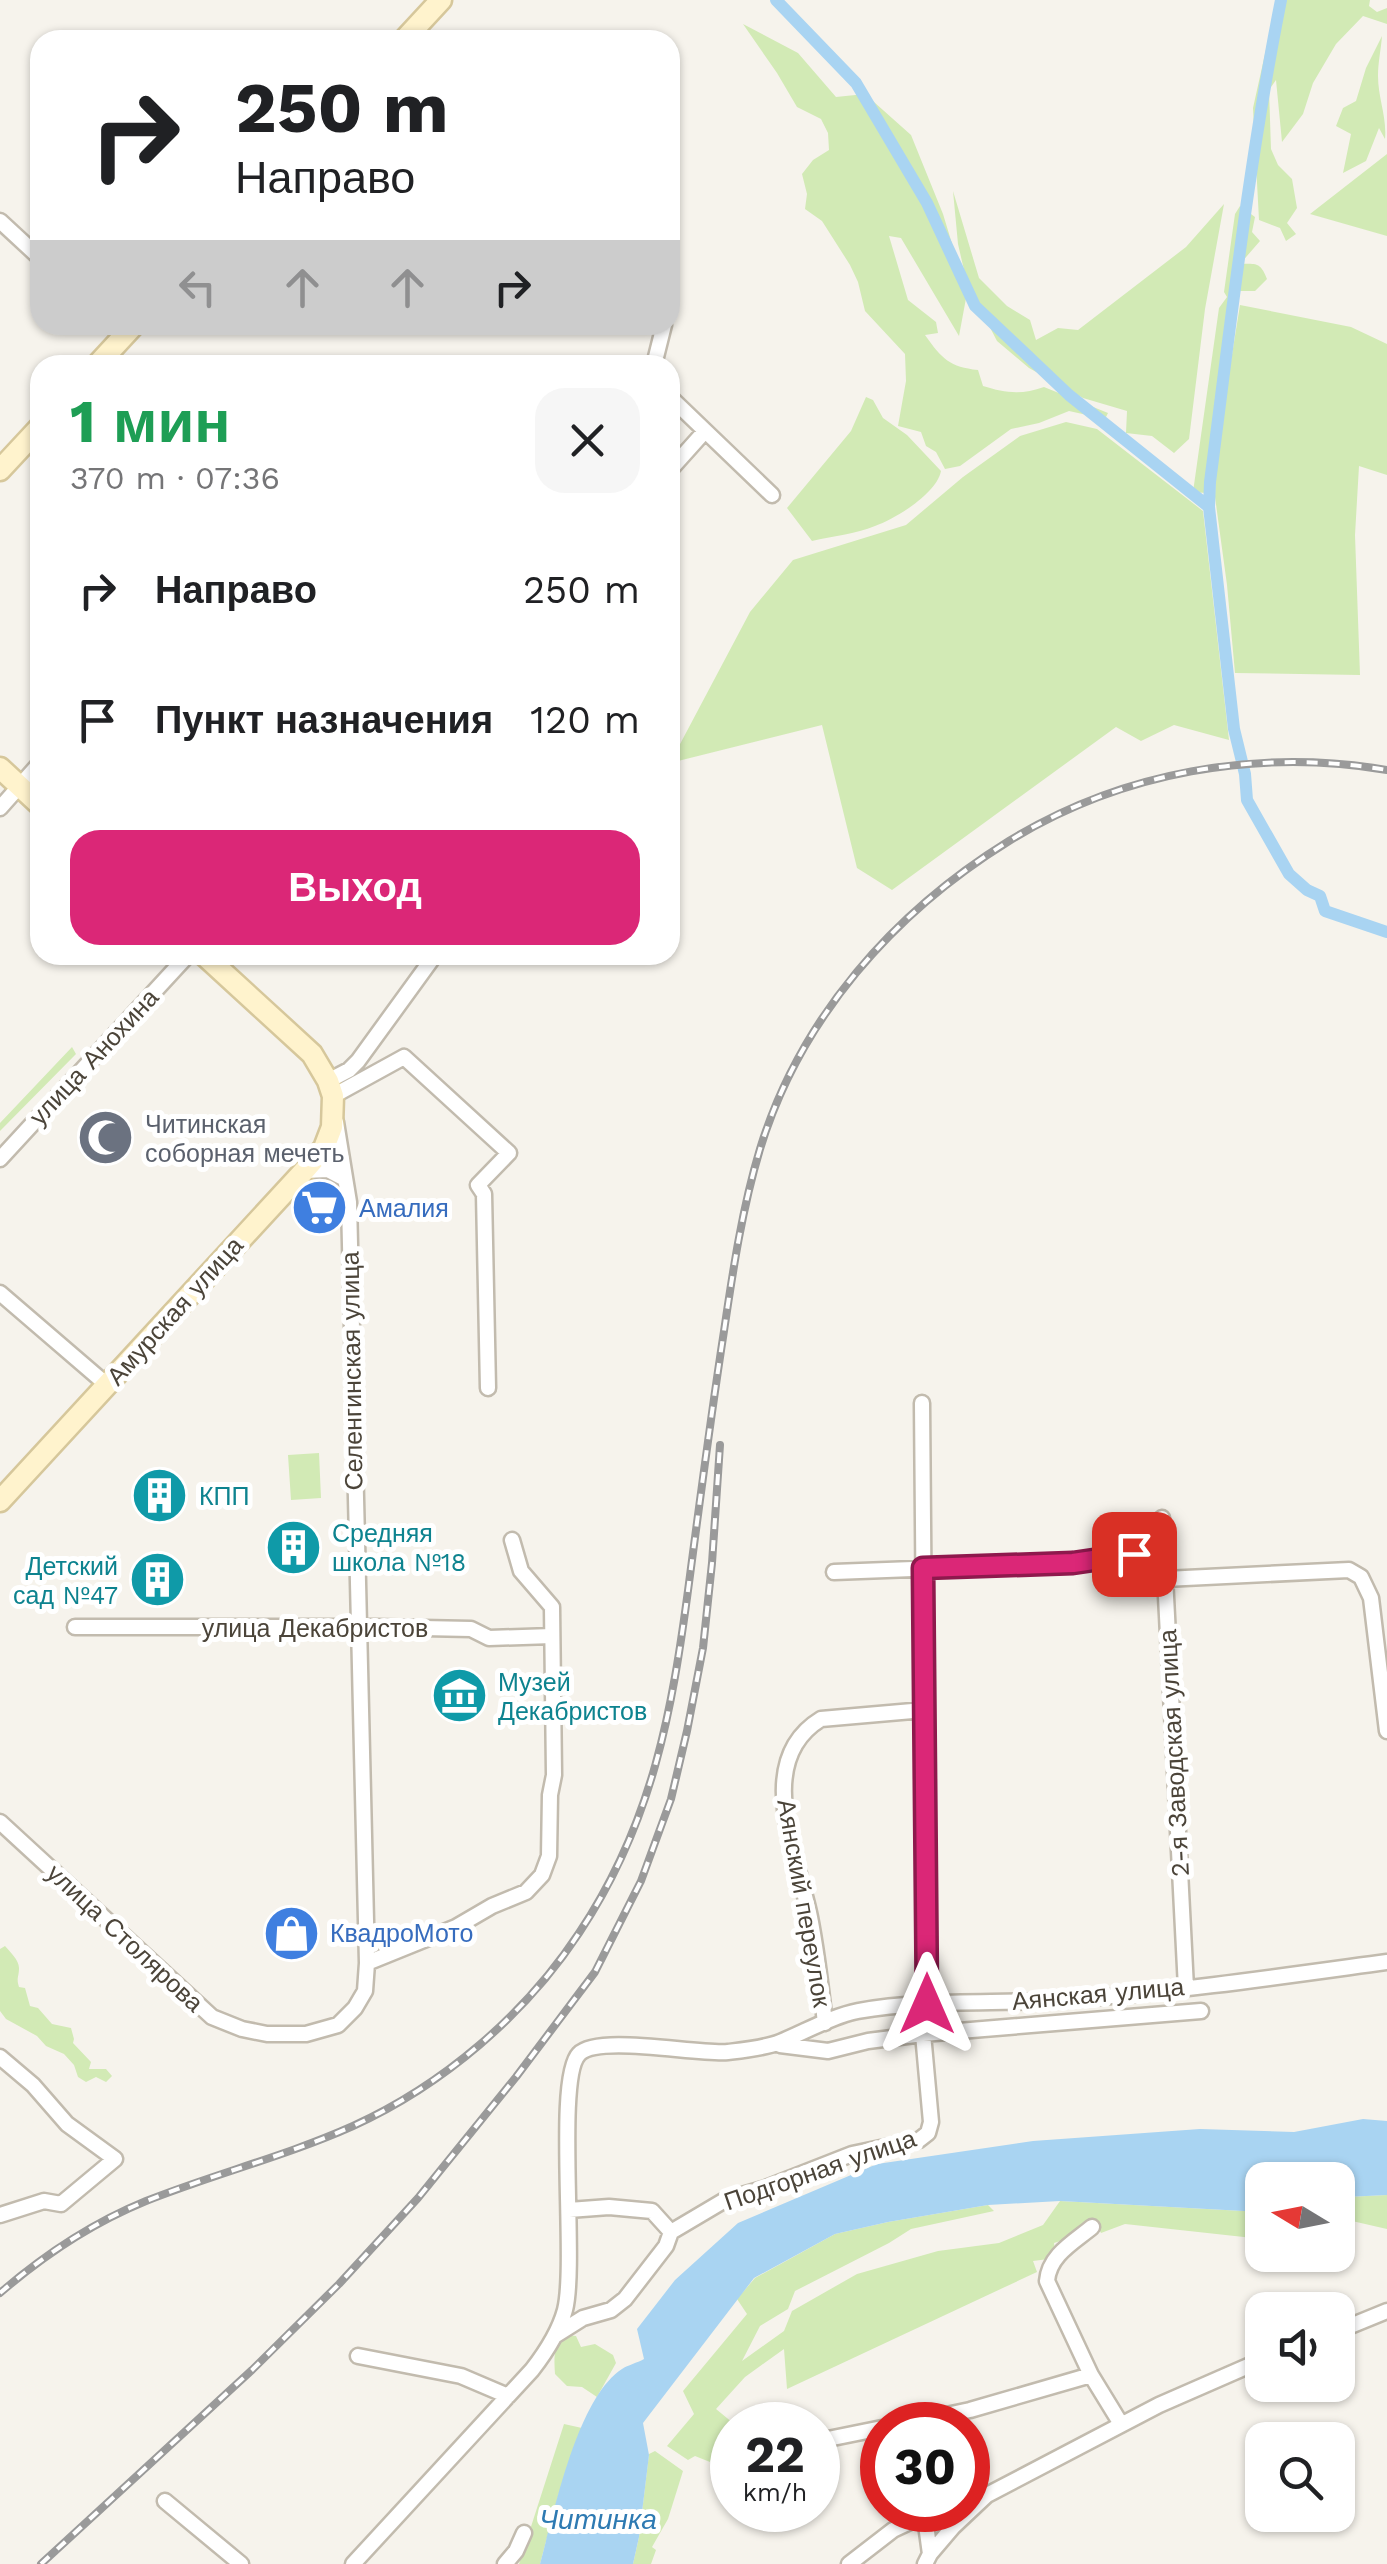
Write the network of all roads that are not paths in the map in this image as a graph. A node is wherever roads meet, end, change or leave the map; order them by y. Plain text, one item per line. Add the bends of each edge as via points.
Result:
1 (441, 0) edge
2 (413, 30) edge
3 (0, 220) edge
4 (30, 248) edge
5 (680, 407) edge
6 (705, 431) junction
7 (30, 438) edge
8 (680, 459) edge
9 (0, 470) edge
10 (772, 494) dead end
11 (0, 768) edge
12 (30, 774) edge
13 (20, 786) junction
14 (30, 796) edge
15 (0, 808) edge
16 (179, 965) edge
17 (215, 965) edge
18 (427, 965) edge
19 (332, 1096) junction
20 (0, 1159) edge
21 (304, 1172) junction
22 (345, 1180) junction
23 (0, 1293) edge
24 (108, 1385) junction
25 (488, 1388) dead end
26 (922, 1403) dead end
27 (0, 1501) edge
28 (1162, 1518) dead end
29 (512, 1540) dead end
30 (1164, 1550) junction
31 (923, 1568) junction
32 (834, 1572) dead end
33 (1165, 1579) junction
34 (75, 1627) dead end
35 (357, 1627) junction
36 (552, 1636) junction
37 (924, 1710) junction
38 (1387, 1731) edge
39 (0, 1822) edge
40 (372, 1961) junction
41 (1387, 1962) edge
42 (1186, 1988) junction
43 (365, 1991) joint
44 (927, 2004) junction
45 (1201, 2011) dead end
46 (825, 2023) junction
47 (923, 2034) junction
48 (775, 2044) junction
49 (0, 2057) edge
50 (569, 2210) junction
51 (0, 2215) edge
52 (1092, 2228) dead end
53 (671, 2232) junction
54 (1387, 2311) edge
55 (1355, 2324) edge
56 (556, 2335) junction
57 (358, 2356) dead end
58 (1245, 2367) edge
59 (1090, 2375) junction
60 (508, 2396) junction
61 (990, 2404) edge
62 (1121, 2424) junction
63 (166, 2501) dead end
64 (890, 2532) edge
65 (926, 2532) edge
66 (524, 2534) dead end
67 (927, 2559) edge
68 (241, 2564) edge
69 (353, 2564) edge
70 (505, 2564) edge
71 (850, 2564) edge

1 - 2 main road
3 - 4 street
5 - 6 street
6 - 8 street
6 - 10 street
7 - 9 main road
11 - 13 main road
12 - 13 street
13 - 14 main road
13 - 15 street
16 - 20 street, улица Анохина
17 - 19 main road via 312,1054
18 - 19 street, Амурская улица
19 - 21 main road, Амурская улица via 332,1127
19 - 22 street, Селенгинская улица
19 - 25 street via 404,1057 509,1153 478,1184 484,1194
21 - 22 street via 328,1170
21 - 24 main road, Амурская улица
22 - 35 street, Селенгинская улица
23 - 24 street
24 - 27 main road, Амурская улица
26 - 31 street
28 - 30 street, 2-я Заводская улица
29 - 36 street via 521,1571 552,1607
30 - 31 street via 1073,1563
30 - 33 street, 2-я Заводская улица
31 - 32 street
31 - 37 street
33 - 38 street via 1349,1570 1361,1577 1371,1598
33 - 42 street, 2-я Заводская улица
34 - 35 street, улица Декабристов
35 - 36 street, улица Декабристов
35 - 40 street, Селенгинская улица
36 - 40 street via 554,1775 542,1875 526,1892
37 - 44 street
37 - 46 street, Аянский переулок via 821,1719 807,1728 784,1773 785,1817 815,1941
39 - 43 street, улица Столярова via 212,2017 267,2034 306,2034 338,2024
40 - 43 street, Селенгинская улица
41 - 42 street, Аянская улица
42 - 44 street, Аянская улица
44 - 46 street, Аянская улица via 854,2011
45 - 47 street
46 - 48 street, Аянская улица
47 - 48 street via 828,2051
47 - 53 street, Подгорная улица via 928,2133 725,2200
48 - 50 street, Аянская улица via 724,2052 595,2046 578,2054 568,2099
49 - 51 street via 67,2124 115,2159 60,2204 44,2201
50 - 53 street via 652,2211
50 - 56 street via 566,2308
52 - 59 street via 1048,2268
53 - 56 street via 625,2300
54 - 55 street
56 - 60 street
57 - 60 street via 462,2376
58 - 62 street
59 - 61 street
59 - 62 street
60 - 69 street
62 - 67 street via 986,2495
63 - 68 street
64 - 71 street
65 - 67 street
66 - 70 street

